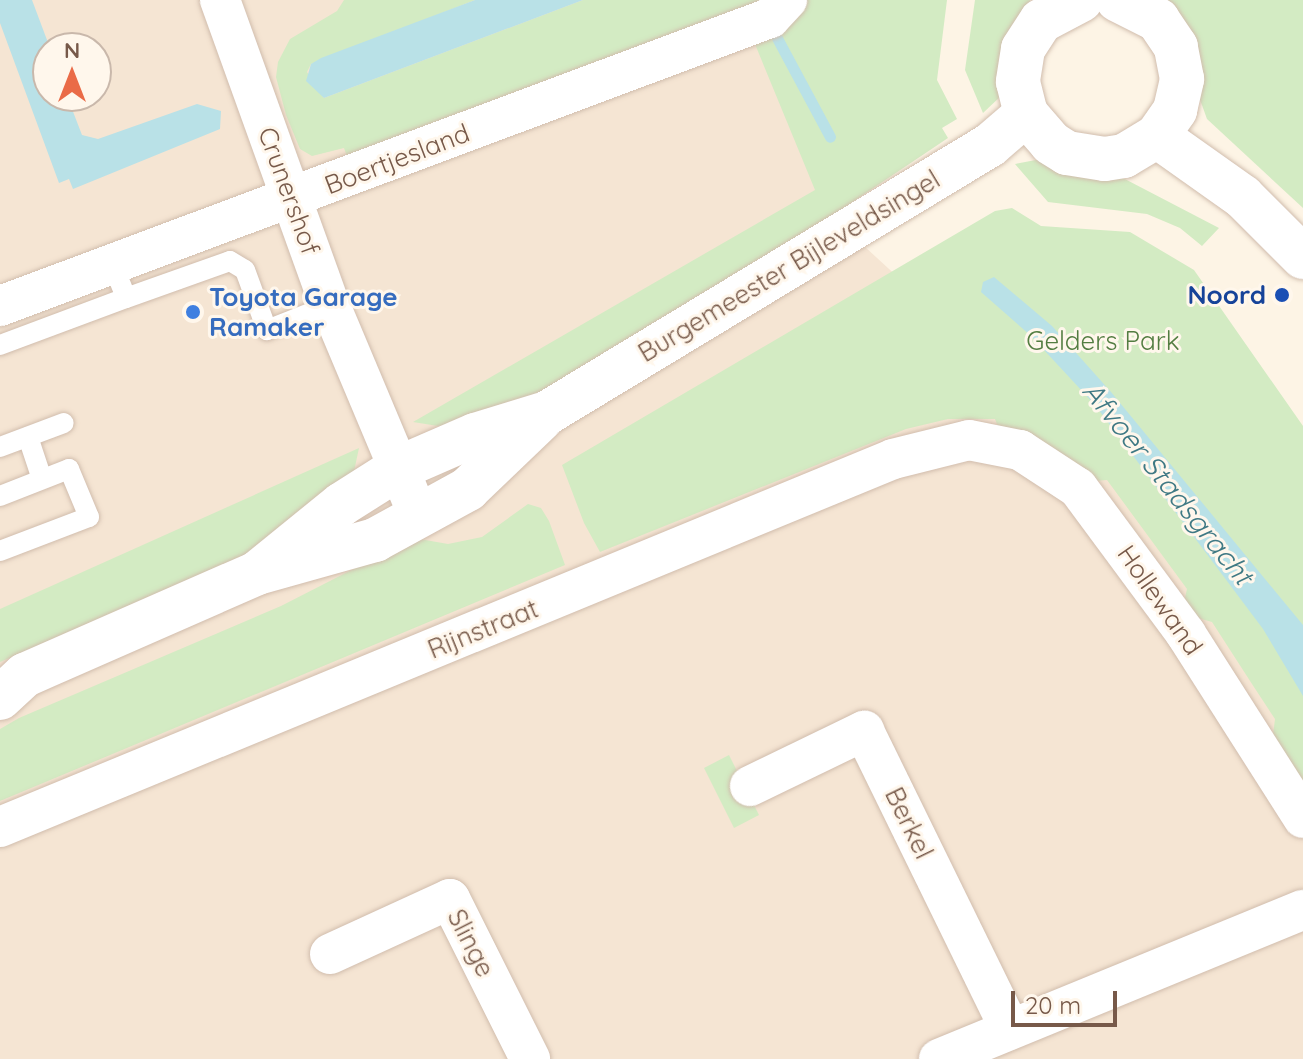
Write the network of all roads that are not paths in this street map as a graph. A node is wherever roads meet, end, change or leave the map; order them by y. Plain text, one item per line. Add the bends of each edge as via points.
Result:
1 (220, 0) edge
2 (787, 0) edge
3 (1118, 0) edge
4 (1072, 1) edge
5 (1026, 114) junction
6 (1157, 136) junction
7 (292, 198) junction
8 (1303, 257) edge
9 (120, 281) junction
10 (330, 305) junction
11 (0, 306) edge
12 (0, 345) edge
13 (547, 413) junction
14 (64, 423) dead end
15 (28, 437) junction
16 (969, 440) joint
17 (0, 447) edge
18 (399, 468) junction
19 (42, 479) junction
20 (0, 496) edge
21 (418, 514) junction
22 (0, 551) edge
23 (257, 573) junction
24 (8, 683) edge
25 (750, 786) dead end
26 (1303, 818) edge
27 (0, 827) edge
28 (1303, 910) edge
29 (330, 954) dead end
30 (1010, 1029) junction
31 (530, 1059) edge
32 (939, 1059) edge

1 - 7 street, Crunershof
2 - 7 street, Boertjesland via 770,18
3 - 6 main road via 1158,20 1176,47 1182,79 1175,110
4 - 5 main road via 1041,21 1023,49 1018,82
5 - 6 main road via 1051,143 1086,158 1124,156
5 - 13 main road, Burgemeester Bijleveldsingel via 990,145
6 - 8 main road via 1243,197
7 - 9 street, Boertjesland
7 - 10 street, Crunershof
9 - 10 lane via 230,261 245,270 267,330
9 - 11 street, Boertjesland
9 - 12 lane
10 - 18 street, Crunershof
13 - 18 main road, Burgemeester Bijleveldsingel via 475,435
13 - 21 main road, Burgemeester Bijleveldsingel via 468,489
14 - 15 lane
15 - 17 lane
15 - 19 lane
16 - 26 street, Hollewand via 1020,450 1078,488 1186,634
16 - 27 street, Rijnstraat via 893,459
18 - 21 street, Crunershof
18 - 23 main road, Burgemeester Bijleveldsingel via 342,504
19 - 20 lane
19 - 22 lane via 69,469 89,517
21 - 23 main road, Burgemeester Bijleveldsingel via 375,540
23 - 24 main road, Burgemeester Bijleveldsingel
25 - 30 street, Berkel via 864,731
28 - 30 street
29 - 31 street, Slinge via 450,899
30 - 32 street

